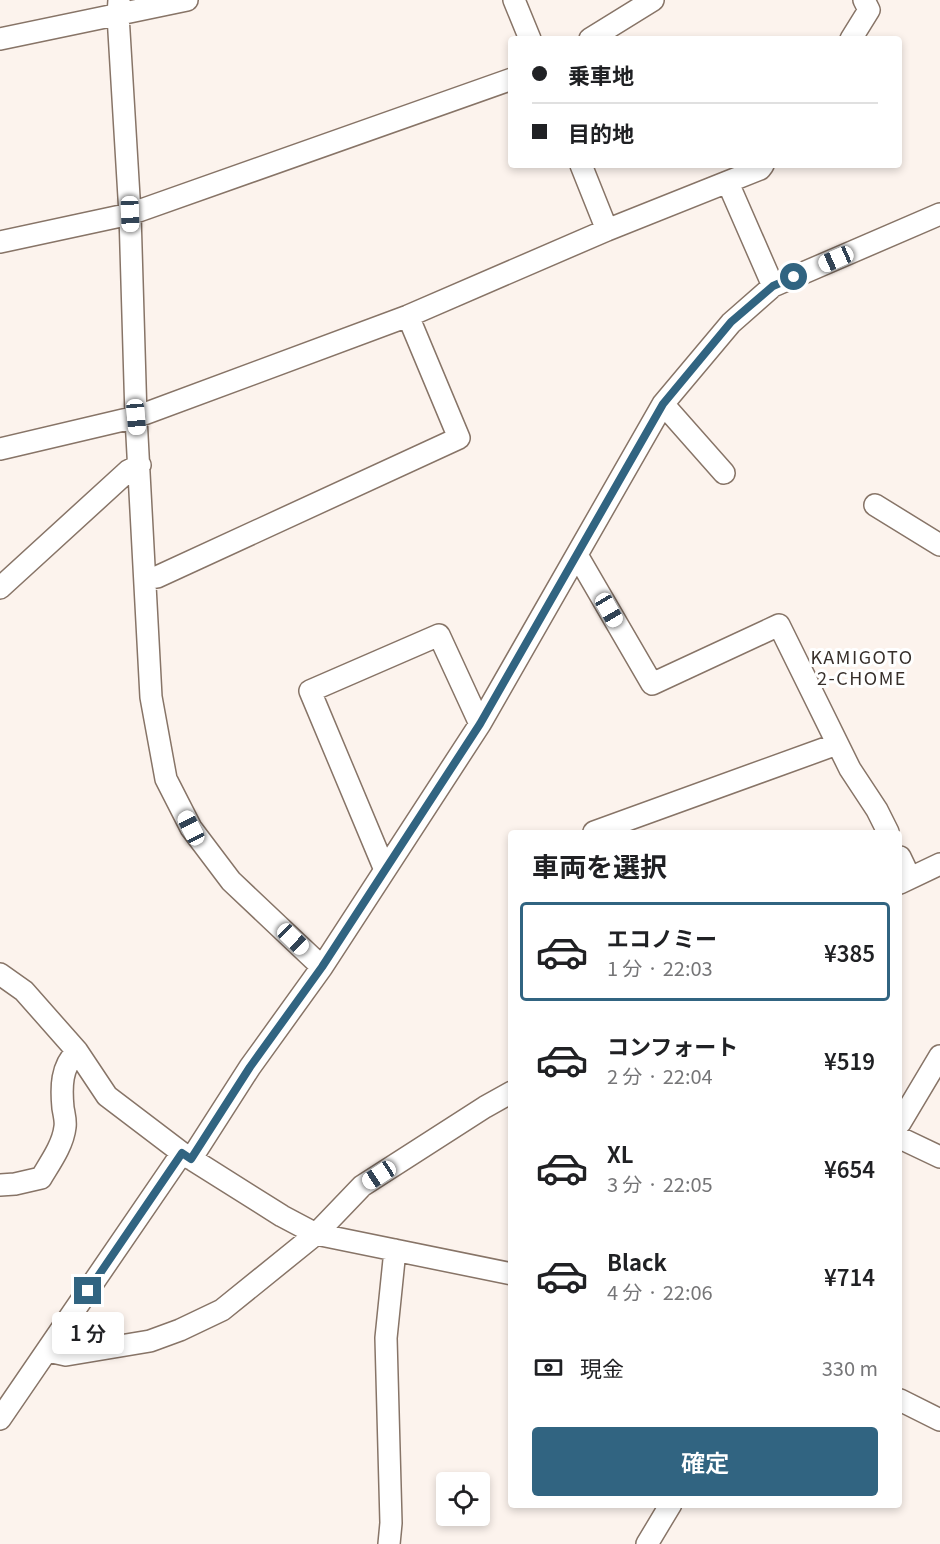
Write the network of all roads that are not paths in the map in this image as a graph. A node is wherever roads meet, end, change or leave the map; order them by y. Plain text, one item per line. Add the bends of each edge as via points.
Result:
1 (188, 0) edge
2 (514, 0) edge
3 (654, 0) edge
4 (864, 0) edge
5 (119, 8) edge
6 (530, 36) edge
7 (595, 36) edge
8 (853, 36) edge
9 (0, 39) edge
10 (508, 80) edge
11 (582, 168) edge
12 (761, 168) edge
13 (728, 183) junction
14 (130, 214) junction
15 (940, 214) edge
16 (607, 230) junction
17 (0, 242) edge
18 (773, 286) junction
19 (408, 316) junction
20 (663, 404) junction
21 (136, 417) junction
22 (0, 449) edge
23 (140, 465) junction
24 (724, 473) dead end
25 (875, 505) dead end
26 (940, 545) edge
27 (577, 555) junction
28 (145, 579) junction
29 (0, 588) edge
30 (480, 724) junction
31 (837, 744) junction
32 (600, 830) edge
33 (887, 830) edge
34 (940, 864) edge
35 (385, 870) junction
36 (905, 880) edge
37 (322, 967) junction
38 (0, 974) edge
39 (77, 1051) junction
40 (940, 1056) edge
41 (508, 1094) edge
42 (902, 1120) edge
43 (902, 1139) edge
44 (186, 1156) junction
45 (940, 1156) edge
46 (0, 1185) edge
47 (316, 1234) junction
48 (395, 1250) junction
49 (508, 1273) edge
50 (48, 1351) junction
51 (902, 1401) edge
52 (0, 1419) edge
53 (940, 1420) edge
54 (668, 1508) edge
55 (389, 1544) edge
56 (647, 1544) edge

1 - 5 street
2 - 6 street
3 - 7 street
4 - 8 street via 869,10
5 - 9 street
5 - 14 street
10 - 14 street
11 - 16 street
12 - 13 street
13 - 16 street
13 - 18 street
14 - 17 street
14 - 21 street
15 - 18 street
16 - 19 street
18 - 20 street via 731,322
19 - 21 street
19 - 28 street via 459,438 158,578
20 - 24 street
20 - 27 street
21 - 22 street
21 - 23 street
23 - 28 street
23 - 29 street via 128,471
25 - 26 street
27 - 30 street
27 - 31 street via 652,684 779,625
28 - 37 street via 151,697 166,779 191,828 231,881
30 - 35 street
30 - 35 street via 438,635 310,691
31 - 32 street
31 - 33 street
34 - 36 street
35 - 37 street
37 - 44 street
38 - 39 street via 24,991
39 - 44 street via 107,1096
39 - 46 street via 64,1068 61,1093 65,1126 54,1157 41,1178
40 - 42 street
41 - 47 street via 362,1186
43 - 45 street
44 - 47 street
44 - 50 street
47 - 48 street
47 - 50 street via 244,1294 206,1319 150,1341 66,1355
48 - 49 street
48 - 55 street via 386,1338
50 - 52 street
51 - 53 street
54 - 56 street

